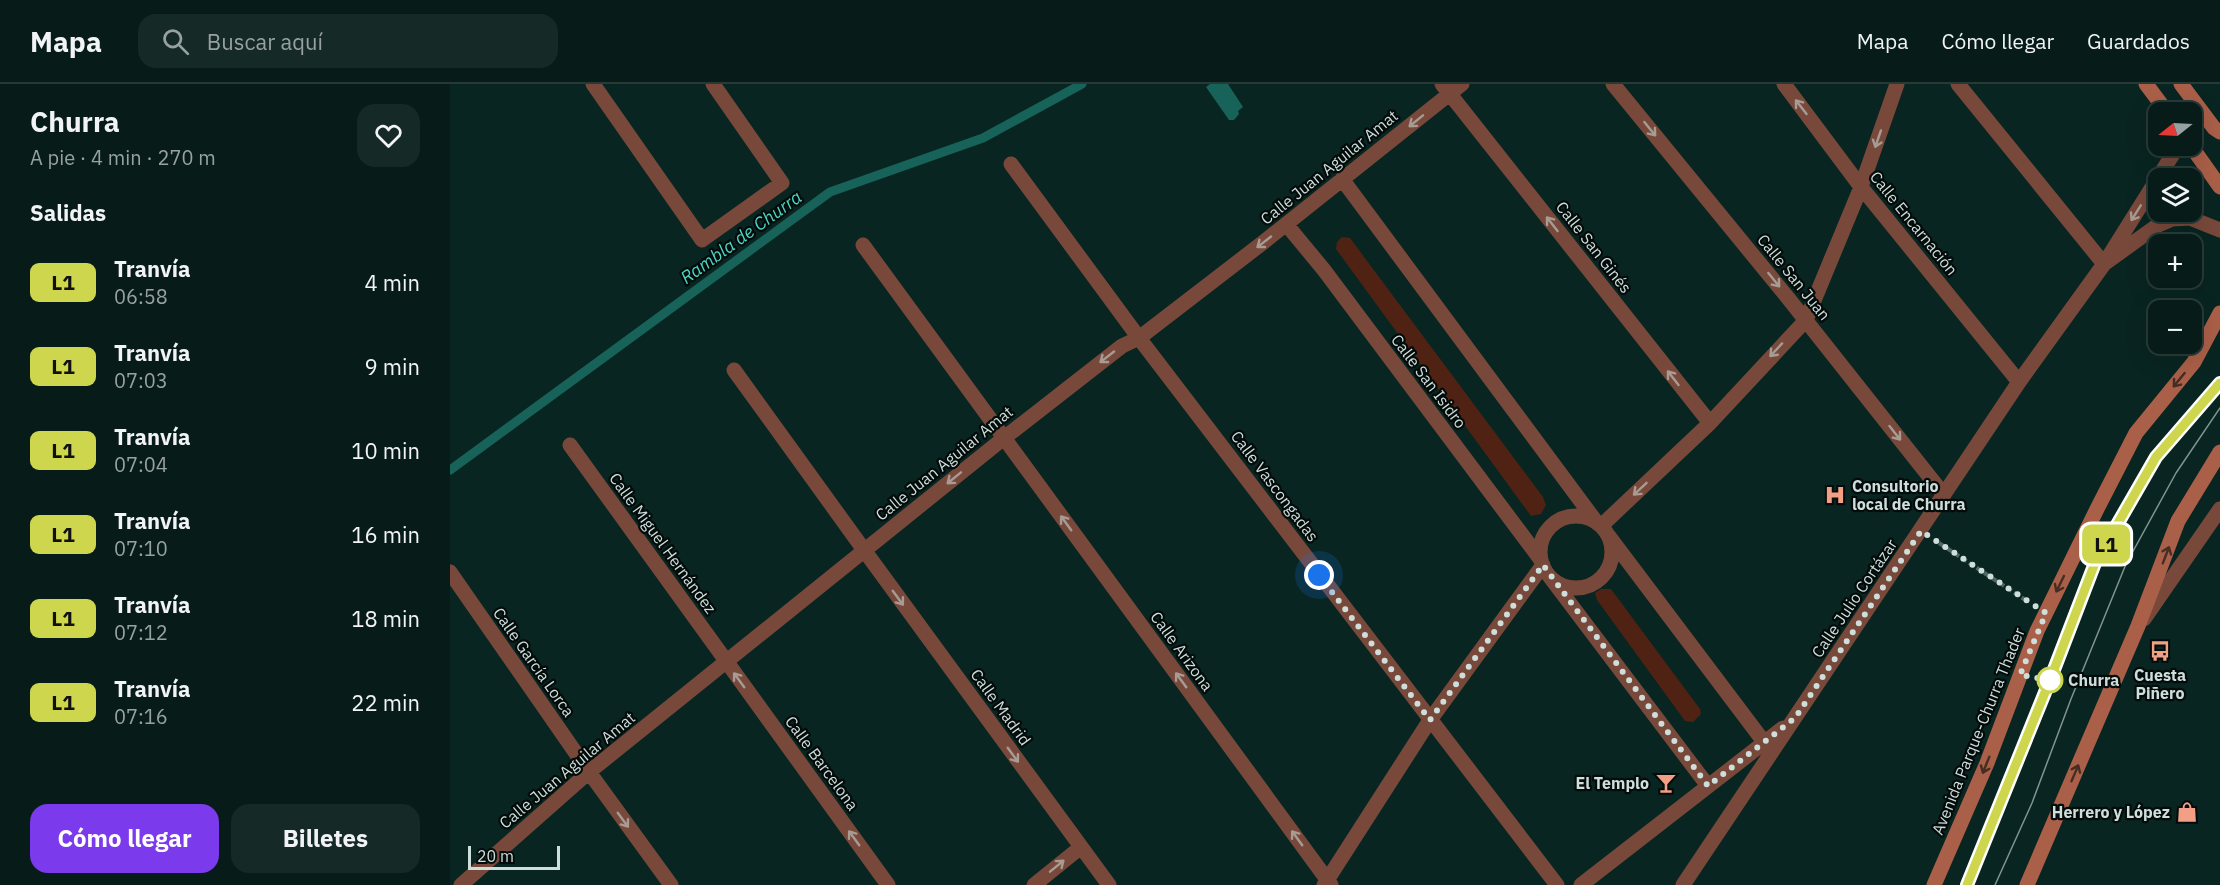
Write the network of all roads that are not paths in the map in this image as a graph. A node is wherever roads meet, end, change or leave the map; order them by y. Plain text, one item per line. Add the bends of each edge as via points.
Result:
1 (593, 84) edge
2 (713, 84) edge
3 (1613, 84) edge
4 (1784, 84) edge
5 (1897, 84) edge
6 (1958, 84) edge
7 (2146, 84) edge
8 (2181, 84) edge
9 (1451, 87) edge
10 (2160, 102) edge
11 (2220, 132) edge
12 (2172, 156) edge
13 (2198, 156) edge
14 (1011, 165) dead end
15 (1342, 179) junction
16 (1861, 187) junction
17 (2220, 187) edge
18 (1286, 224) junction
19 (2220, 230) edge
20 (863, 245) dead end
21 (2104, 264) junction
22 (2220, 313) edge
23 (1806, 320) junction
24 (1139, 338) junction
25 (734, 370) dead end
26 (2019, 382) junction
27 (1710, 423) junction
28 (1004, 438) junction
29 (570, 445) dead end
30 (2220, 452) edge
31 (1944, 495) junction
32 (2220, 509) edge
33 (1602, 528) junction
34 (864, 550) junction
35 (1545, 567) junction
36 (450, 572) edge
37 (2139, 626) junction
38 (726, 662) junction
39 (1795, 718) junction
40 (1430, 720) junction
41 (1764, 742) junction
42 (589, 772) junction
43 (1708, 786) junction
44 (1081, 847) junction
45 (1327, 883) edge
46 (460, 885) edge
47 (671, 885) edge
48 (888, 885) edge
49 (1034, 885) edge
50 (1109, 885) edge
51 (1557, 885) edge
52 (1581, 885) edge
53 (1683, 885) edge
54 (1934, 885) edge
55 (2027, 885) edge

1 - 2 street via 702,240 783,183
3 -> 23 street, Calle San Juan
16 -> 4 street, Calle Encarnación
5 -> 16 street
6 - 21 street
7 - 10 street
8 - 11 street
9 -> 15 street, Calle Juan Aguilar Amat
27 -> 9 street, Calle San Ginés
12 -> 21 street
13 - 17 street
14 - 24 street, Calle Vascongadas
15 - 18 street, Calle Juan Aguilar Amat
15 - 33 street
16 - 23 street
16 - 26 street, Calle Encarnación
18 -> 24 street, Calle Juan Aguilar Amat
18 - 35 street, Calle San Isidro
19 - 21 street, Calle Julio Cortázar via 2190,218 2172,219
20 - 28 street, Calle Arizona
21 - 26 street, Calle Julio Cortázar
22 -> 54 street, Avenida Parque-Churra Thader via 2194,362 2136,433 2037,631 1987,763
23 -> 27 street
23 -> 31 street, Calle San Juan
24 -> 28 street, Calle Juan Aguilar Amat via 1122,346
24 - 40 street, Calle Vascongadas
25 - 34 street, Calle Madrid
26 - 31 street, Calle Julio Cortázar
27 -> 33 street
28 -> 34 street, Calle Juan Aguilar Amat
45 -> 28 street, Calle Arizona
29 - 38 street, Calle Miguel Hernández
37 -> 30 street via 2178,521
31 - 39 street, Calle Julio Cortázar
32 - 37 street
33 - 35 street via 1577,516 1557,522 1548,529 1540,549
33 - 35 street via 1612,557 1602,578 1582,588 1570,588 1559,584
33 - 41 street
34 - 38 street, Calle Juan Aguilar Amat
34 -> 44 street, Calle Madrid
35 - 40 street
35 - 43 street, Calle San Isidro
36 - 42 street, Calle García Lorca
55 -> 37 street
38 - 42 street, Calle Juan Aguilar Amat
48 -> 38 street, Calle Barcelona
39 - 41 street
39 - 53 street, Calle Julio Cortázar
40 - 45 street
40 - 51 street, Calle Vascongadas
41 - 43 street
42 - 46 street, Calle Juan Aguilar Amat
42 -> 47 street, Calle García Lorca
43 - 52 street
49 -> 44 street
44 - 50 street, Calle Madrid

